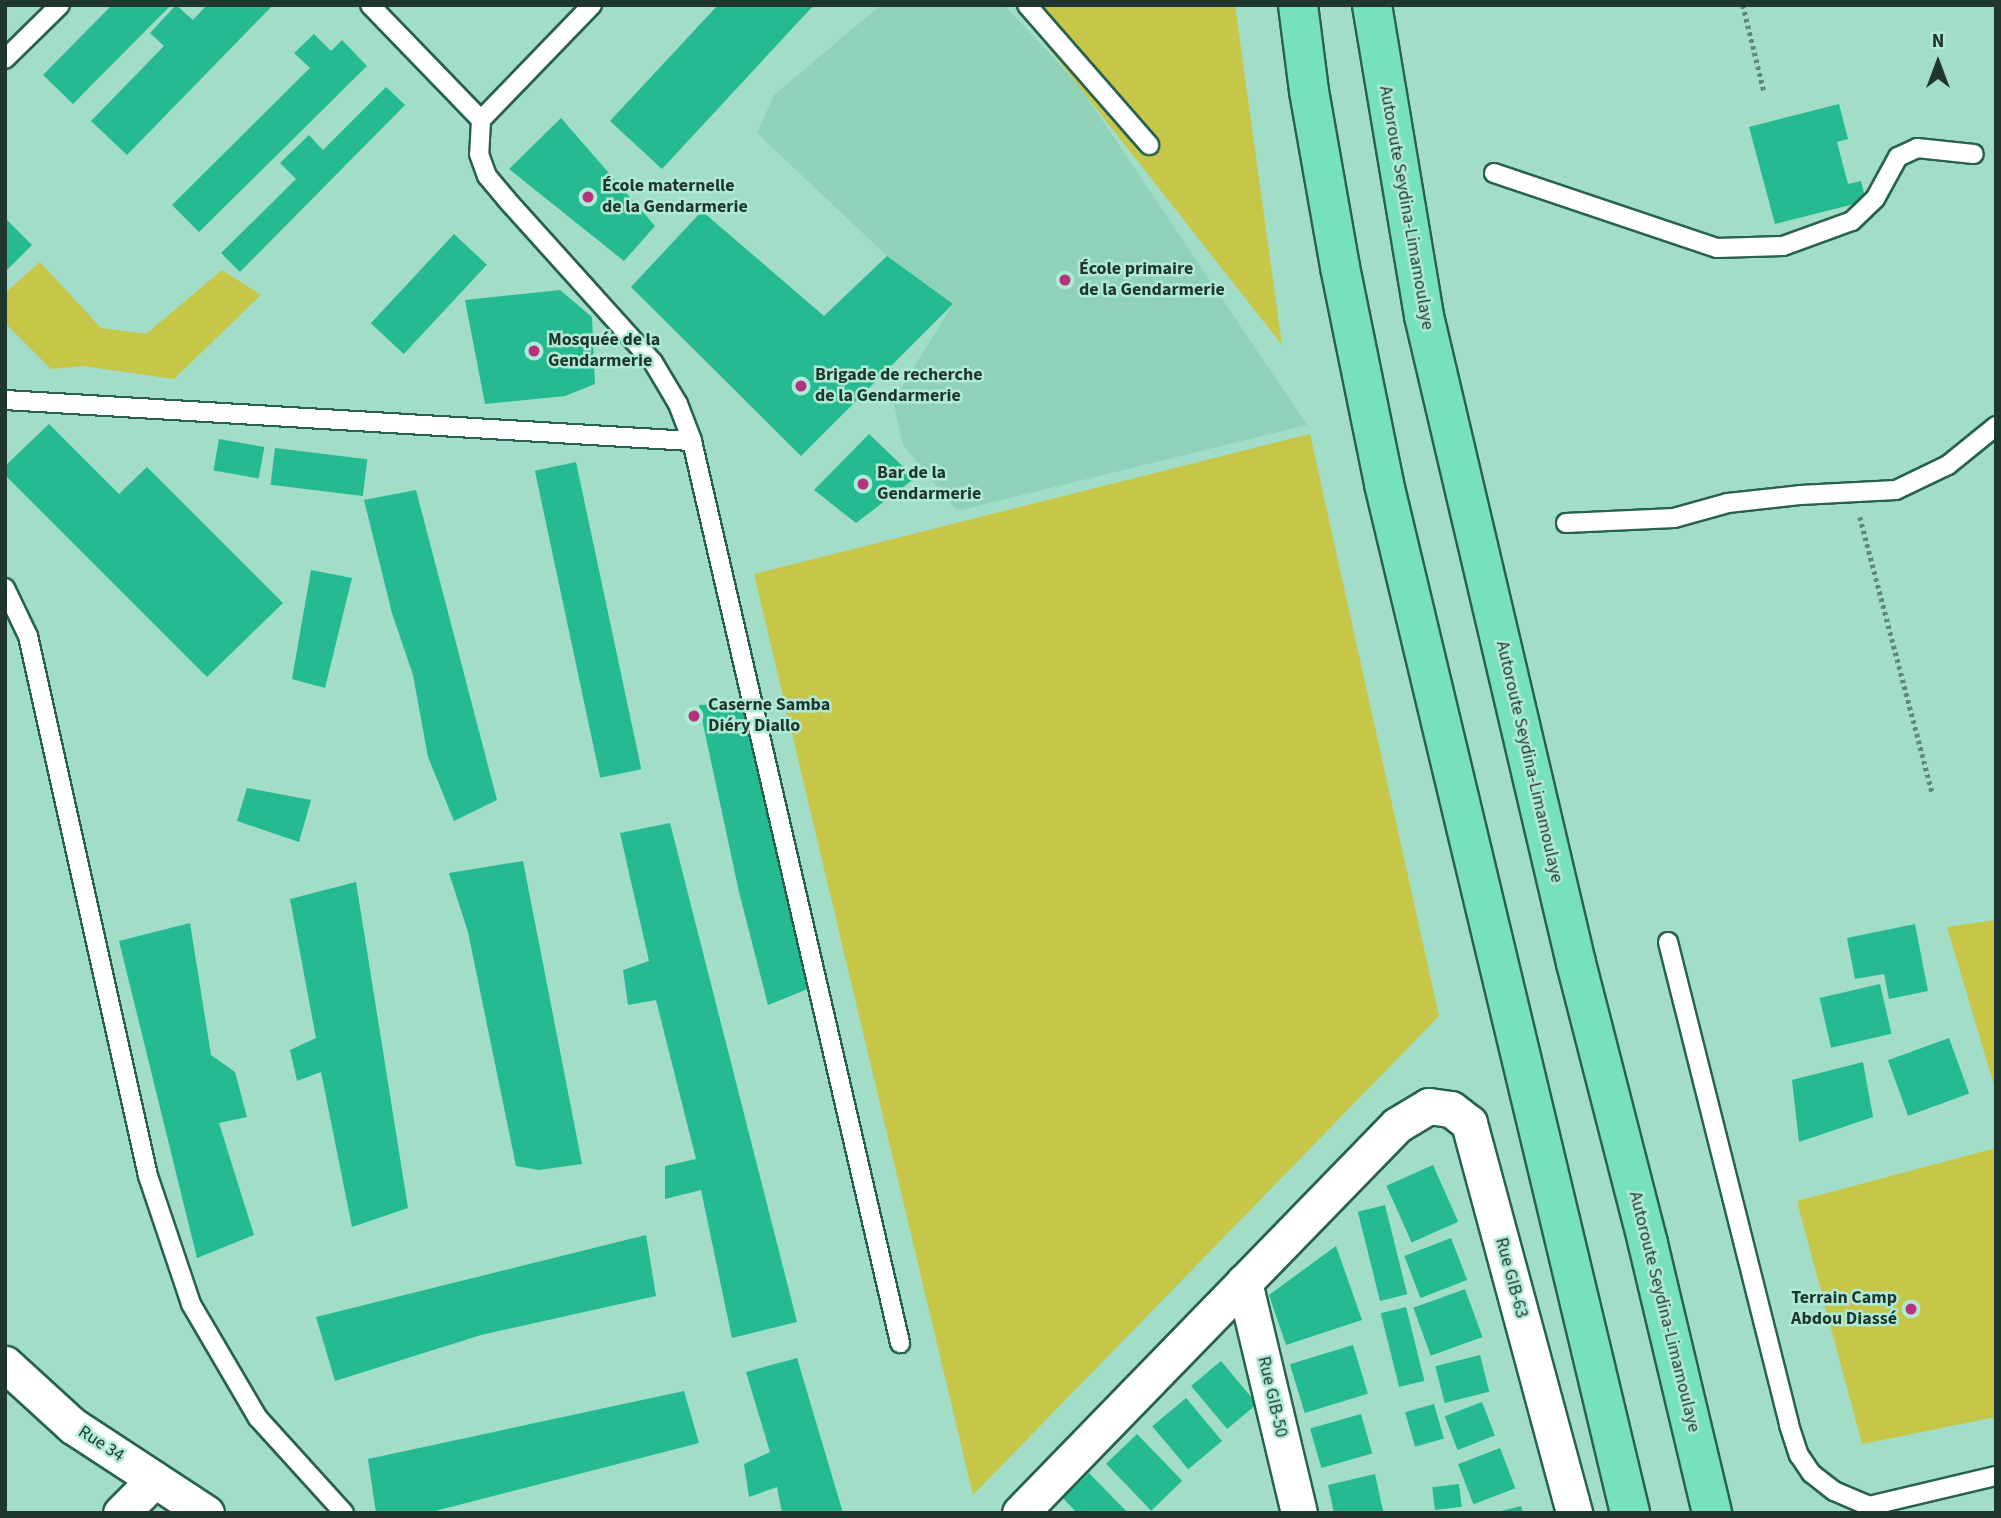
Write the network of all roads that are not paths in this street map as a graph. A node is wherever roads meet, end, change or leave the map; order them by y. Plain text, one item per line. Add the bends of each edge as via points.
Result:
1 (60, 5) edge
2 (370, 5) edge
3 (592, 5) edge
4 (1027, 5) edge
5 (1298, 5) edge
6 (1372, 5) edge
7 (5, 59) edge
8 (481, 120) junction
9 (1149, 145) dead end
10 (1974, 154) dead end
11 (1494, 173) dead end
12 (7, 402) edge
13 (1996, 426) edge
14 (692, 441) junction
15 (1566, 523) dead end
16 (5, 587) edge
17 (1668, 942) dead end
18 (1244, 1282) junction
19 (900, 1343) dead end
20 (5, 1364) edge
21 (1996, 1476) edge
22 (154, 1480) junction
23 (1891, 1507) edge
24 (121, 1513) edge
25 (206, 1513) edge
26 (344, 1513) edge
27 (1020, 1513) edge
28 (1299, 1513) edge
29 (1574, 1513) edge
30 (1630, 1513) edge
31 (1712, 1513) edge

1 - 7 lane
2 - 8 lane
3 - 8 lane
4 - 9 lane
5 - 30 highway via 1335,240 1384,484
6 - 31 highway, Autoroute Seydina-Limamoulaye via 1424,316 1576,963
8 - 14 lane via 479,154 487,176 653,362 678,404
10 - 11 lane via 1917,148 1899,157 1875,199 1852,221 1783,246 1717,248
12 - 14 lane
13 - 15 lane via 1948,466 1896,491 1728,503 1674,518
14 - 19 lane
16 - 26 lane via 28,636 148,1176 191,1304 258,1418
17 - 23 lane via 1799,1455 1811,1473 1835,1492 1869,1506
18 - 27 street, Rue GIB-63
18 - 28 street, Rue GIB-50
18 - 29 street, Rue GIB-63 via 1397,1125 1429,1106 1451,1109 1469,1123
20 - 22 street, Rue 34 via 73,1426
21 - 23 lane
22 - 24 street
22 - 25 street, Rue 34

